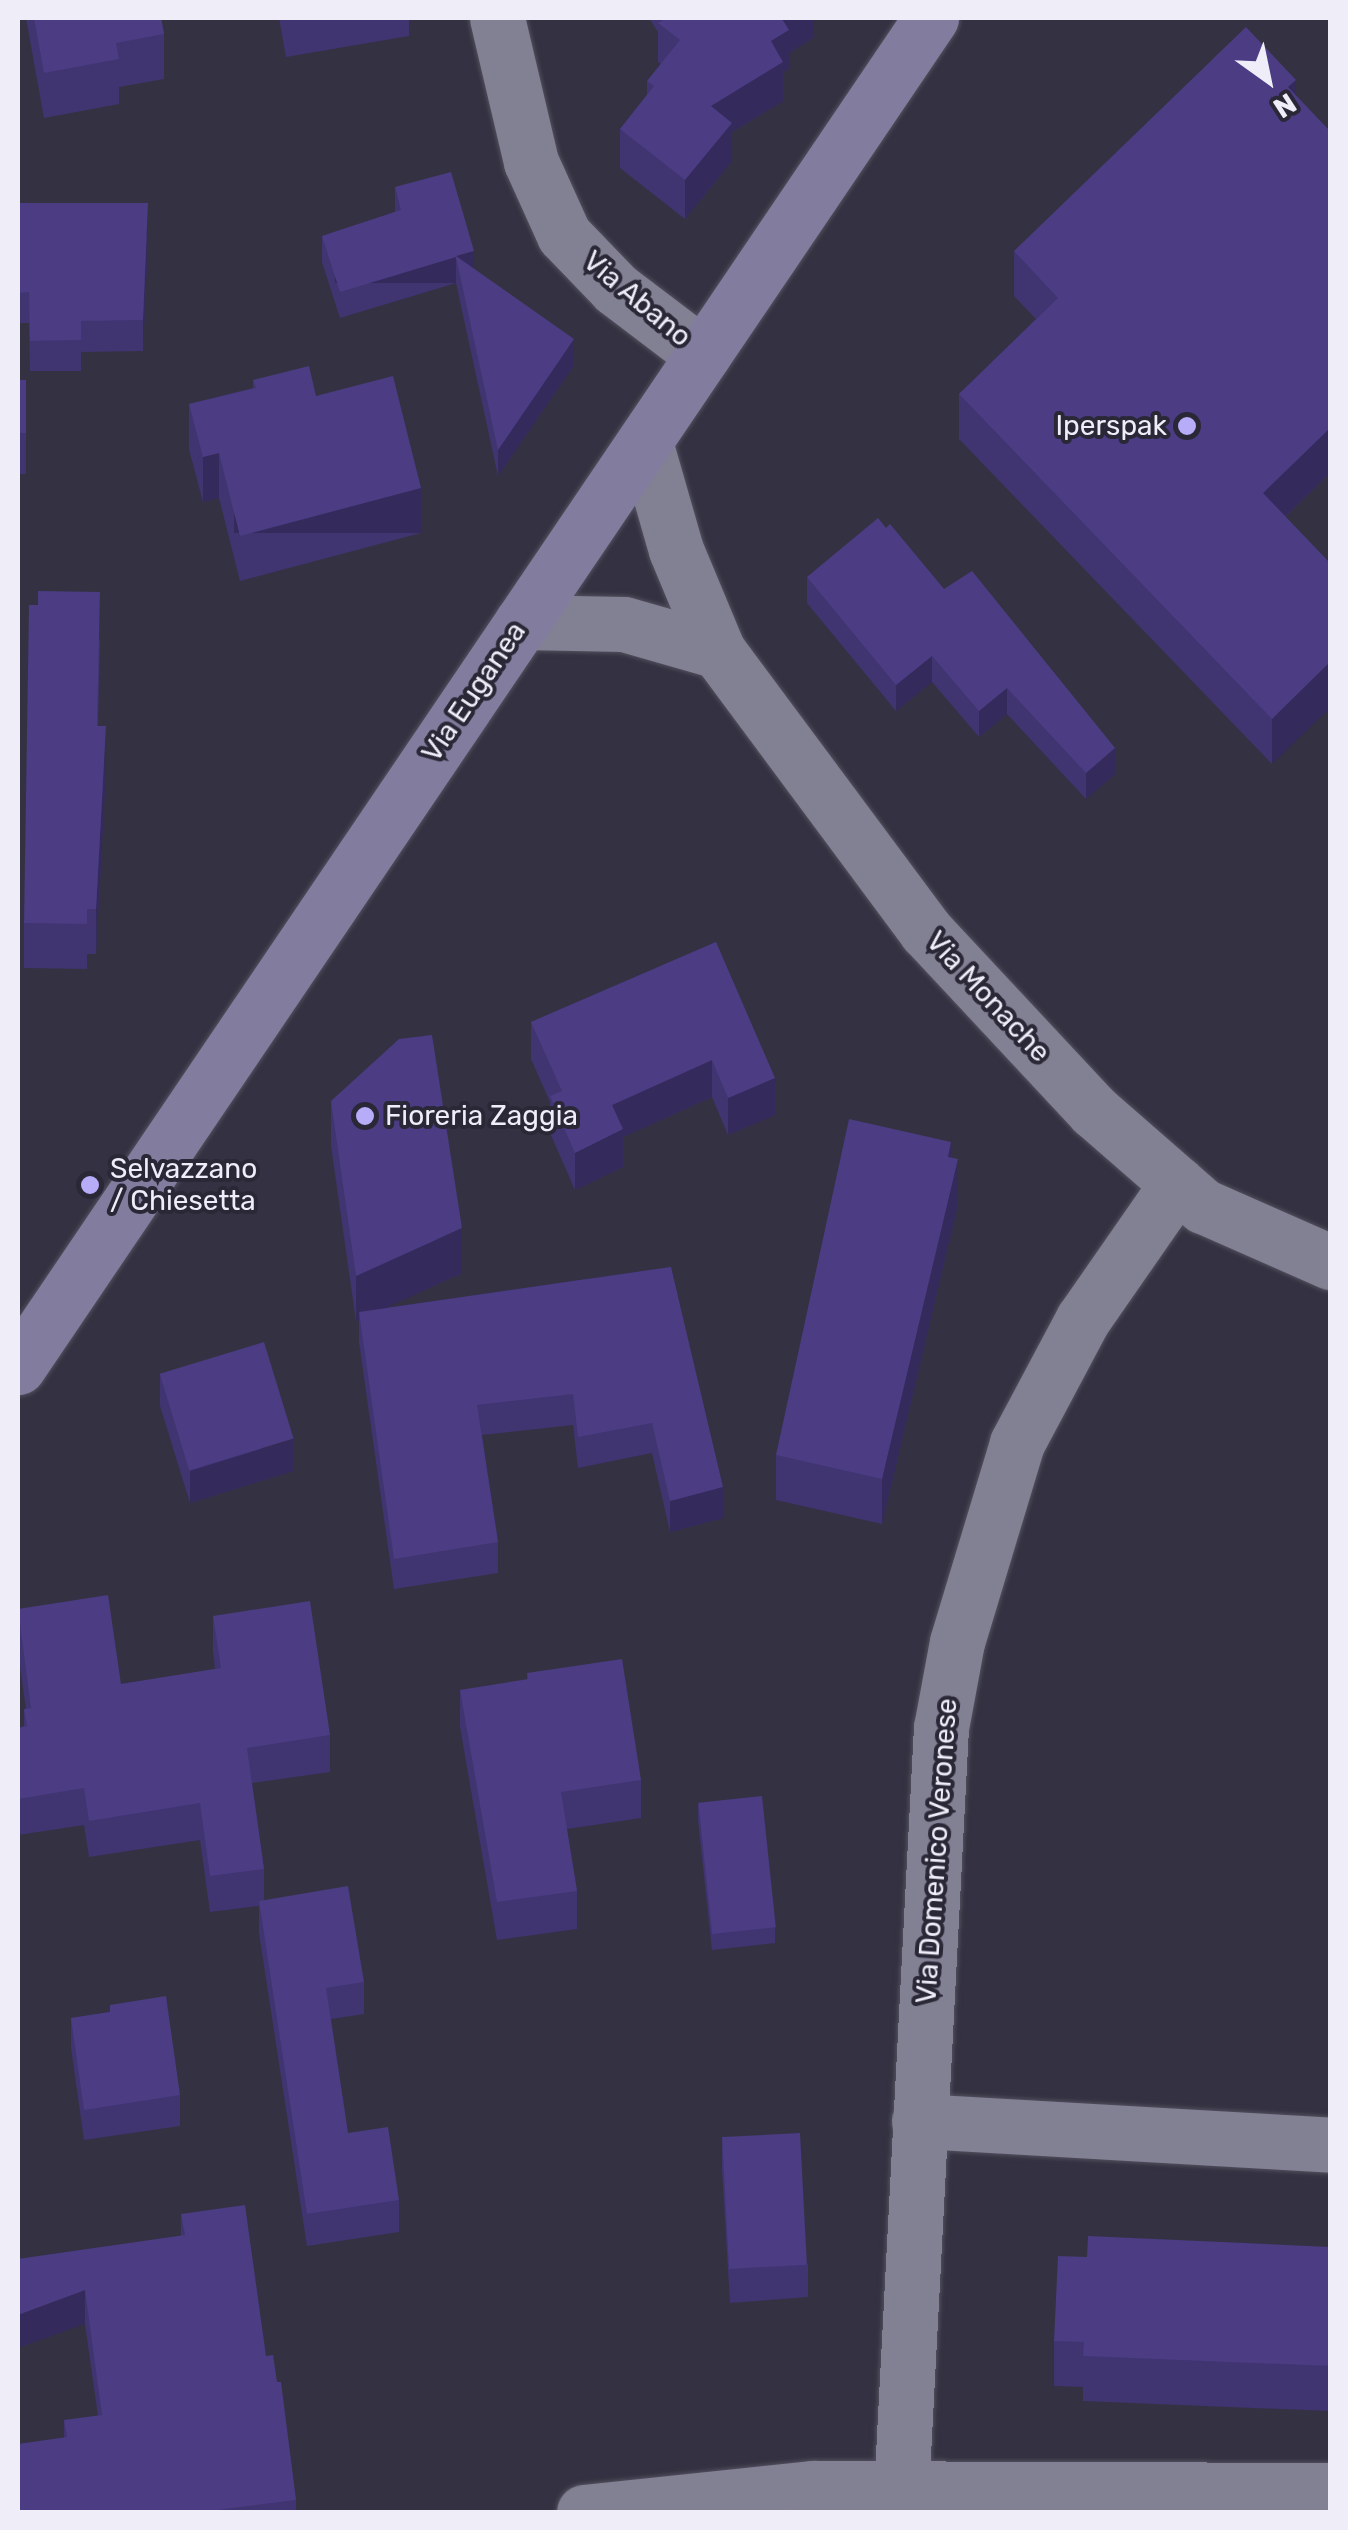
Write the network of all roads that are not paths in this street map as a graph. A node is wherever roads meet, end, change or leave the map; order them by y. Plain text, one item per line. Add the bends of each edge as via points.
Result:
1 (497, 18) edge
2 (931, 18) edge
3 (703, 354) junction
4 (644, 442) junction
5 (522, 622) junction
6 (718, 651) junction
7 (1177, 1184) junction
8 (1330, 1262) edge
9 (18, 1367) edge
10 (919, 2121) junction
11 (1330, 2145) edge
12 (1330, 2490) edge
13 (901, 2500) edge
14 (584, 2512) edge

1 - 3 street, Via Abano via 531,162 564,235 616,290
2 - 3 street, Via Euganea
3 - 4 street, Via Euganea
4 - 5 street, Via Euganea
4 - 6 street, Via Monache via 676,550
5 - 6 street via 624,624
5 - 9 street, Via Euganea
6 - 7 street, Via Monache via 926,930 1094,1112
7 - 8 street, Via Monache via 1203,1206
7 - 10 street, Via Domenico Veronese via 1083,1319 1017,1444 957,1642 941,1728
10 - 11 street
10 - 13 street, Via Domenico Veronese
12 - 13 street
13 - 14 street via 813,2488

